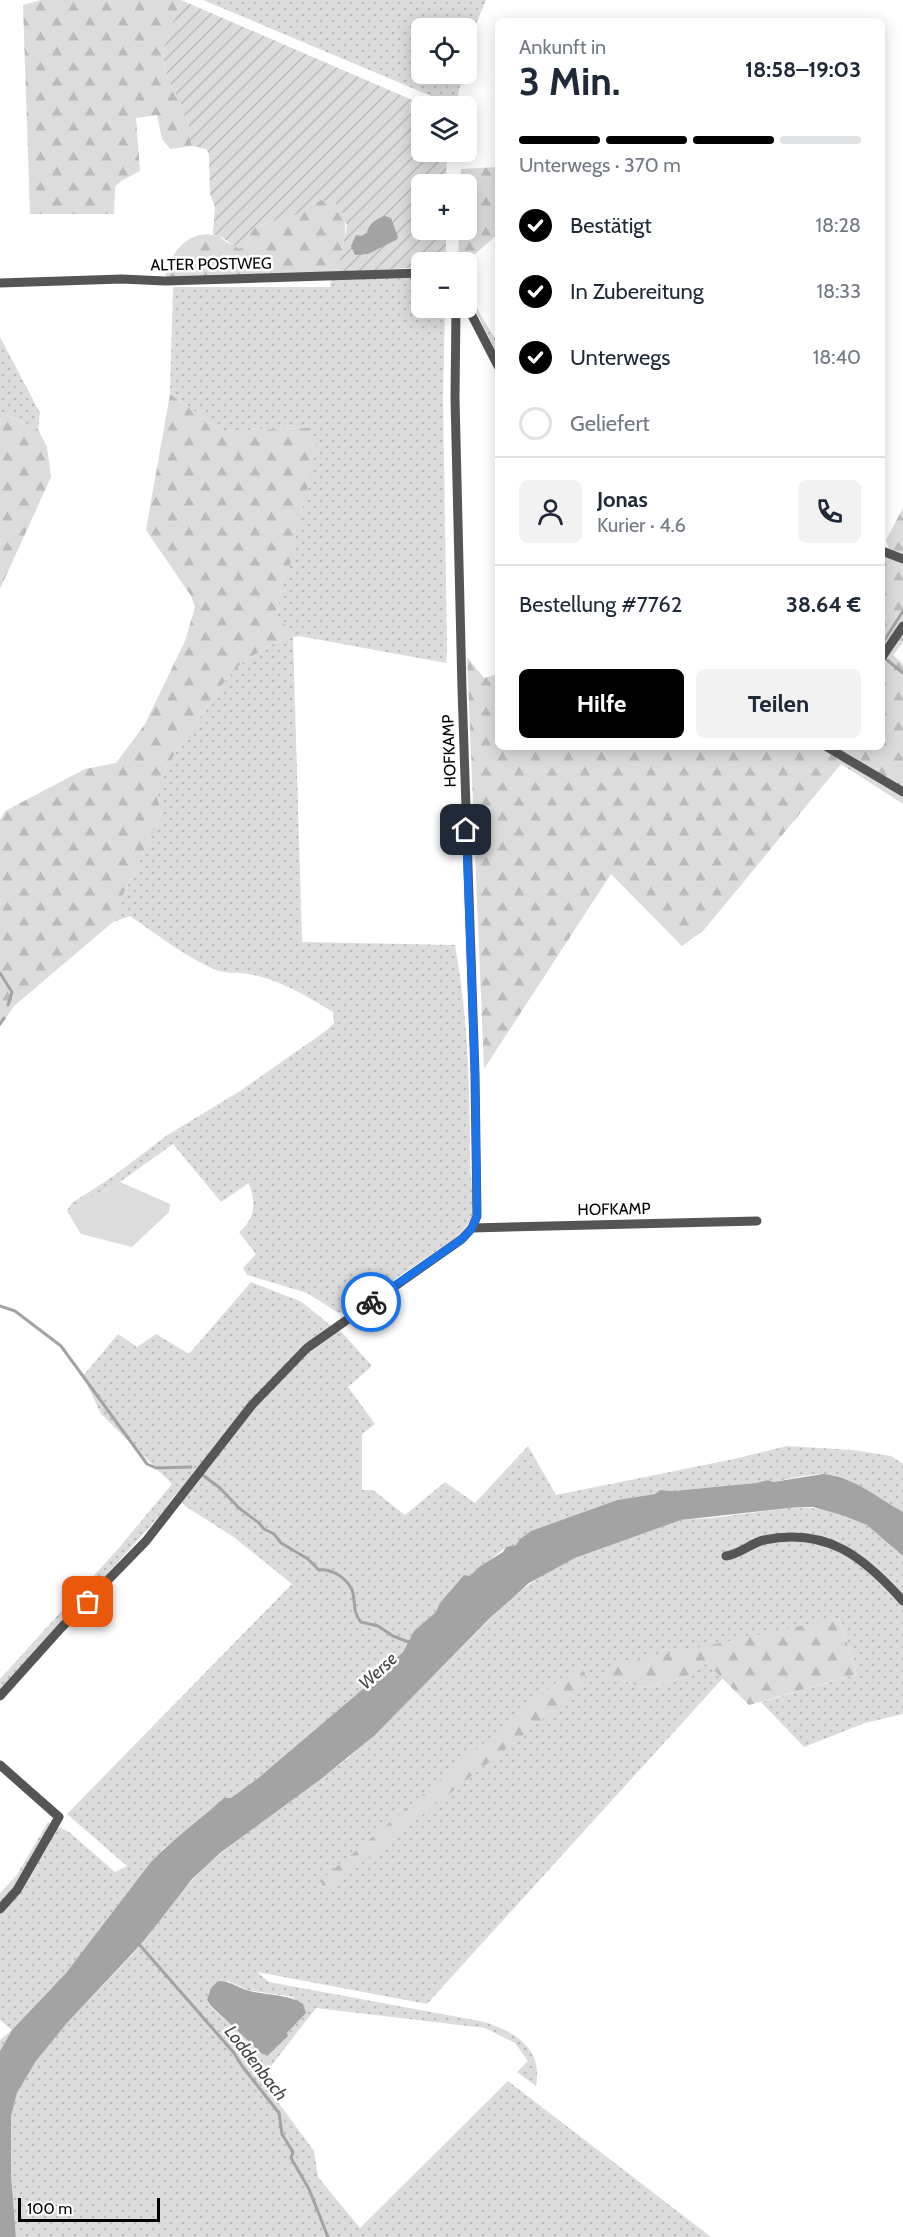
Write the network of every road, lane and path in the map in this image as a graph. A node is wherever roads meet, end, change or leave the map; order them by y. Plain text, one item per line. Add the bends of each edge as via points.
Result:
1 (411, 273) edge
2 (0, 283) edge
3 (456, 318) edge
4 (473, 318) edge
5 (495, 360) edge
6 (885, 552) edge
7 (903, 559) edge
8 (903, 626) edge
9 (885, 653) edge
10 (832, 750) edge
11 (903, 792) edge
12 (757, 1221) dead end
13 (472, 1228) junction
14 (726, 1556) dead end
15 (903, 1601) edge
16 (0, 1696) edge
17 (0, 1765) edge
18 (0, 1909) edge

1 - 2 street, ALTER POSTWEG
3 - 13 street, HOFKAMP via 461,666 478,1202
4 - 5 street
6 - 7 street
8 - 9 street
10 - 11 street
12 - 13 street, HOFKAMP
13 - 16 street via 462,1239 307,1348 252,1405 146,1541
14 - 15 street via 762,1540 793,1537 829,1542 865,1562
17 - 18 street via 59,1817 17,1890

